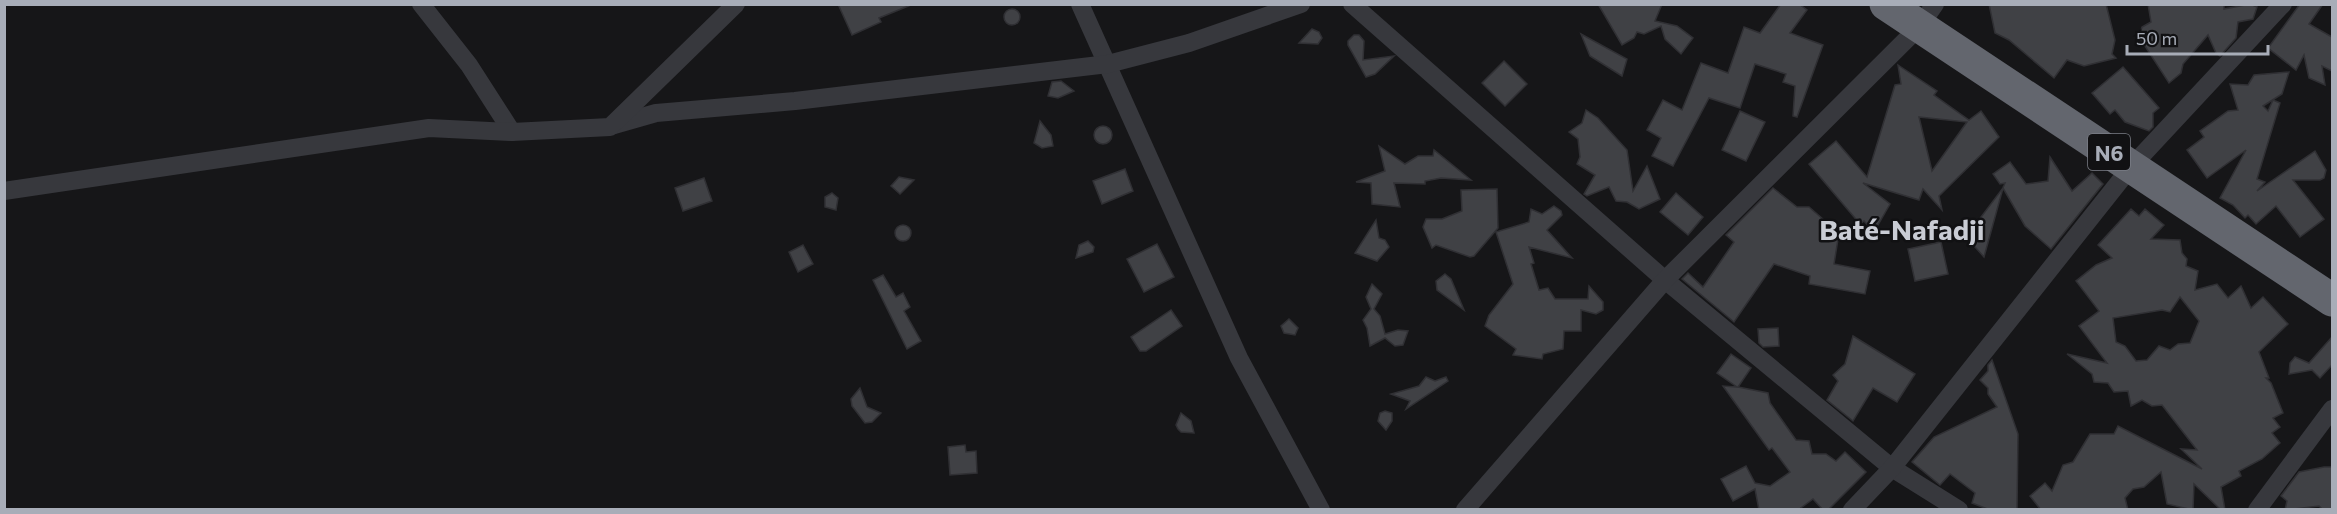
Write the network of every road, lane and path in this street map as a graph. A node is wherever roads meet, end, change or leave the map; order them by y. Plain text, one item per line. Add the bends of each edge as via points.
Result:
1 (421, 4) edge
2 (736, 4) edge
3 (1080, 4) edge
4 (1301, 4) edge
5 (1352, 4) edge
6 (1886, 4) edge
7 (2283, 4) edge
8 (1927, 16) edge
9 (1108, 63) junction
10 (610, 127) junction
11 (512, 132) junction
12 (2132, 167) junction
13 (4, 191) edge
14 (1665, 280) junction
15 (2332, 300) edge
16 (2332, 409) edge
17 (1892, 468) junction
18 (1321, 510) edge
19 (1464, 510) edge
20 (1852, 510) edge
21 (1959, 510) edge
22 (2256, 510) edge

1 - 11 street via 469,65
2 - 10 street
3 - 9 street
4 - 9 street via 1189,43
5 - 14 street
6 - 8 highway, N6
7 - 12 street
8 - 12 highway, N6
8 - 14 street
9 - 10 street via 795,101 656,113
9 - 18 street via 1239,358
10 - 11 street
11 - 13 street via 429,128
12 - 15 highway, N6
12 - 17 street
14 - 17 street
14 - 19 street
16 - 22 street
17 - 20 street
17 - 21 street

